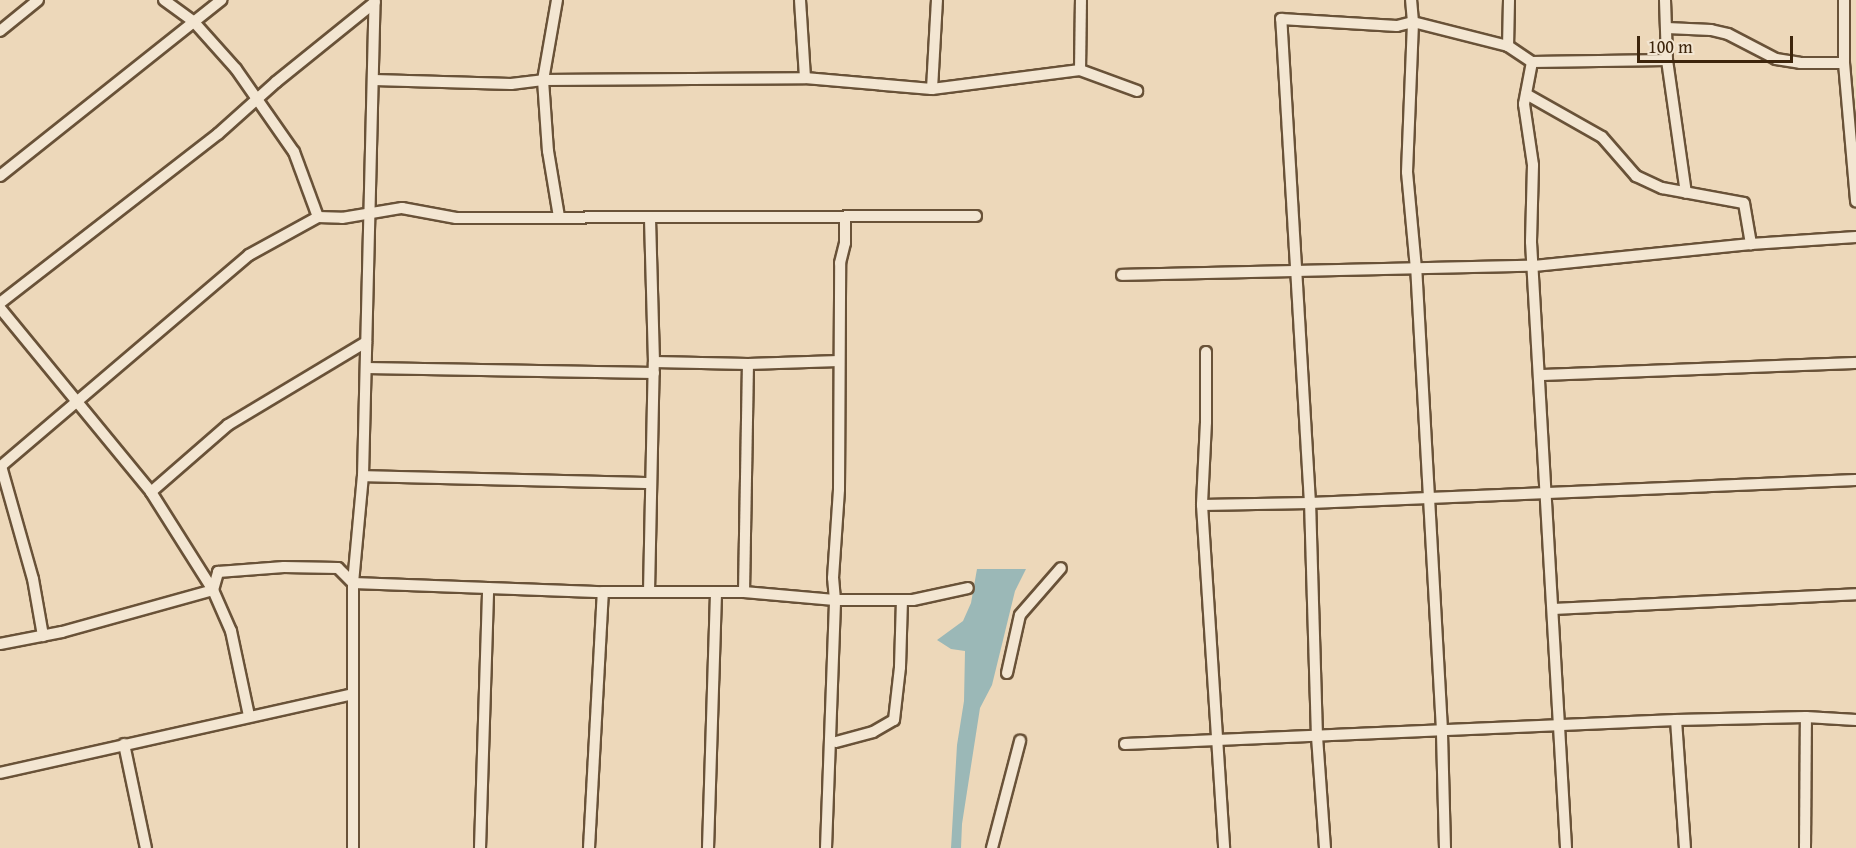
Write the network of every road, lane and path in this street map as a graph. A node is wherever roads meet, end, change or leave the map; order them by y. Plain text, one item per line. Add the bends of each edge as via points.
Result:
1 (38, 0) edge
2 (164, 0) edge
3 (221, 0) edge
4 (557, 0) edge
5 (800, 0) edge
6 (937, 0) edge
7 (1080, 0) edge
8 (1411, 0) edge
9 (1509, 0) edge
10 (1665, 0) edge
11 (1844, 0) edge
12 (375, 1) edge
13 (194, 22) junction
14 (1413, 22) junction
15 (1666, 28) junction
16 (0, 31) edge
17 (1508, 46) junction
18 (1667, 60) junction
19 (1532, 62) junction
20 (1844, 63) junction
21 (1080, 70) junction
22 (805, 78) junction
23 (374, 80) junction
24 (543, 80) junction
25 (932, 89) junction
26 (1137, 91) dead end
27 (1526, 94) junction
28 (257, 99) junction
29 (0, 176) edge
30 (1686, 193) junction
31 (1856, 201) edge
32 (368, 213) junction
33 (976, 216) dead end
34 (318, 217) junction
35 (559, 217) junction
36 (845, 217) junction
37 (650, 218) junction
38 (1856, 237) edge
39 (1751, 244) junction
40 (1534, 266) junction
41 (1416, 269) junction
42 (1295, 272) junction
43 (1122, 275) dead end
44 (0, 303) edge
45 (0, 308) edge
46 (366, 342) junction
47 (1206, 352) dead end
48 (839, 361) junction
49 (654, 362) junction
50 (1856, 363) edge
51 (748, 364) junction
52 (366, 368) junction
53 (654, 373) junction
54 (1541, 375) junction
55 (76, 402) junction
56 (1, 466) edge
57 (363, 476) junction
58 (1856, 480) edge
59 (651, 483) junction
60 (151, 492) junction
61 (1545, 492) junction
62 (1428, 498) junction
63 (1310, 503) junction
64 (1202, 505) junction
65 (1061, 568) dead end
66 (352, 583) junction
67 (488, 588) junction
68 (968, 588) dead end
69 (213, 590) junction
70 (603, 592) junction
71 (649, 592) junction
72 (716, 592) junction
73 (744, 592) junction
74 (1856, 594) edge
75 (835, 600) junction
76 (902, 600) junction
77 (1553, 609) junction
78 (43, 636) junction
79 (0, 645) edge
80 (1007, 673) dead end
81 (352, 694) junction
82 (249, 716) junction
83 (1806, 717) junction
84 (1676, 720) junction
85 (1856, 720) edge
86 (1558, 725) junction
87 (1442, 730) junction
88 (1317, 736) junction
89 (1218, 740) junction
90 (1020, 741) dead end
91 (836, 742) dead end
92 (124, 744) junction
93 (1125, 744) dead end
94 (0, 773) edge
95 (146, 848) edge
96 (353, 848) edge
97 (480, 848) edge
98 (589, 848) edge
99 (708, 848) edge
100 (826, 848) edge
101 (992, 848) edge
102 (1224, 848) edge
103 (1325, 848) edge
104 (1445, 848) edge
105 (1566, 848) edge
106 (1685, 848) edge
107 (1805, 848) edge

1 - 16 street
2 - 13 street
3 - 13 street
4 - 24 street
5 - 22 street
6 - 25 street
7 - 21 street
8 - 14 street
9 - 17 street
10 - 15 street
11 - 20 street
12 - 23 street
12 - 28 street
13 - 28 street
13 - 29 street
14 - 17 street
14 - 41 street via 1407,172
14 - 42 street via 1397,26 1281,19
15 - 18 street
15 - 20 street via 1728,34 1776,59
17 - 19 street
18 - 19 street
18 - 30 street
19 - 27 street
20 - 31 street
21 - 25 street
21 - 26 street
22 - 24 street
22 - 25 street
23 - 24 street via 511,84
23 - 32 street
24 - 35 street via 548,151
27 - 30 street via 1602,138 1636,176 1662,189
27 - 40 street via 1533,165
28 - 34 street via 294,152
28 - 44 street via 218,134
30 - 39 street via 1744,203
32 - 34 street
32 - 35 street via 402,208 456,218
32 - 46 street
33 - 36 street
34 - 55 street via 249,255
35 - 37 street
36 - 37 street
36 - 48 street via 846,243 840,263
37 - 49 street
38 - 39 street
39 - 40 street
40 - 41 street
40 - 54 street
41 - 42 street
41 - 62 street
42 - 43 street
42 - 63 street
45 - 55 street
46 - 52 street
46 - 60 street via 228,425
47 - 64 street
48 - 51 street
48 - 75 street
49 - 51 street
49 - 53 street
50 - 54 street
51 - 73 street
52 - 53 street
52 - 57 street
53 - 59 street
54 - 61 street
55 - 56 street
55 - 60 street
56 - 78 street via 33,579
57 - 59 street
57 - 66 street
58 - 61 street
59 - 71 street
60 - 69 street
61 - 62 street
61 - 77 street
62 - 63 street
62 - 87 street
63 - 64 street
63 - 88 street
64 - 89 street
65 - 80 street via 1020,615
66 - 67 street
66 - 69 street via 338,568 284,567 218,572
66 - 81 street
67 - 70 street
67 - 97 street
68 - 76 street
69 - 78 street
69 - 82 street via 231,631
70 - 71 street
70 - 98 street
71 - 72 street
72 - 73 street
72 - 99 street
73 - 75 street
74 - 77 street
75 - 76 street
75 - 100 street
76 - 91 street via 894,720 873,732
77 - 86 street
78 - 79 street
81 - 82 street
81 - 96 street
82 - 92 street
83 - 84 street
83 - 85 street
83 - 107 street
84 - 86 street
84 - 106 street
86 - 87 street
86 - 105 street
87 - 88 street
87 - 104 street
88 - 89 street
88 - 103 street
89 - 93 street
89 - 102 street
90 - 101 street
92 - 94 street
92 - 95 street

